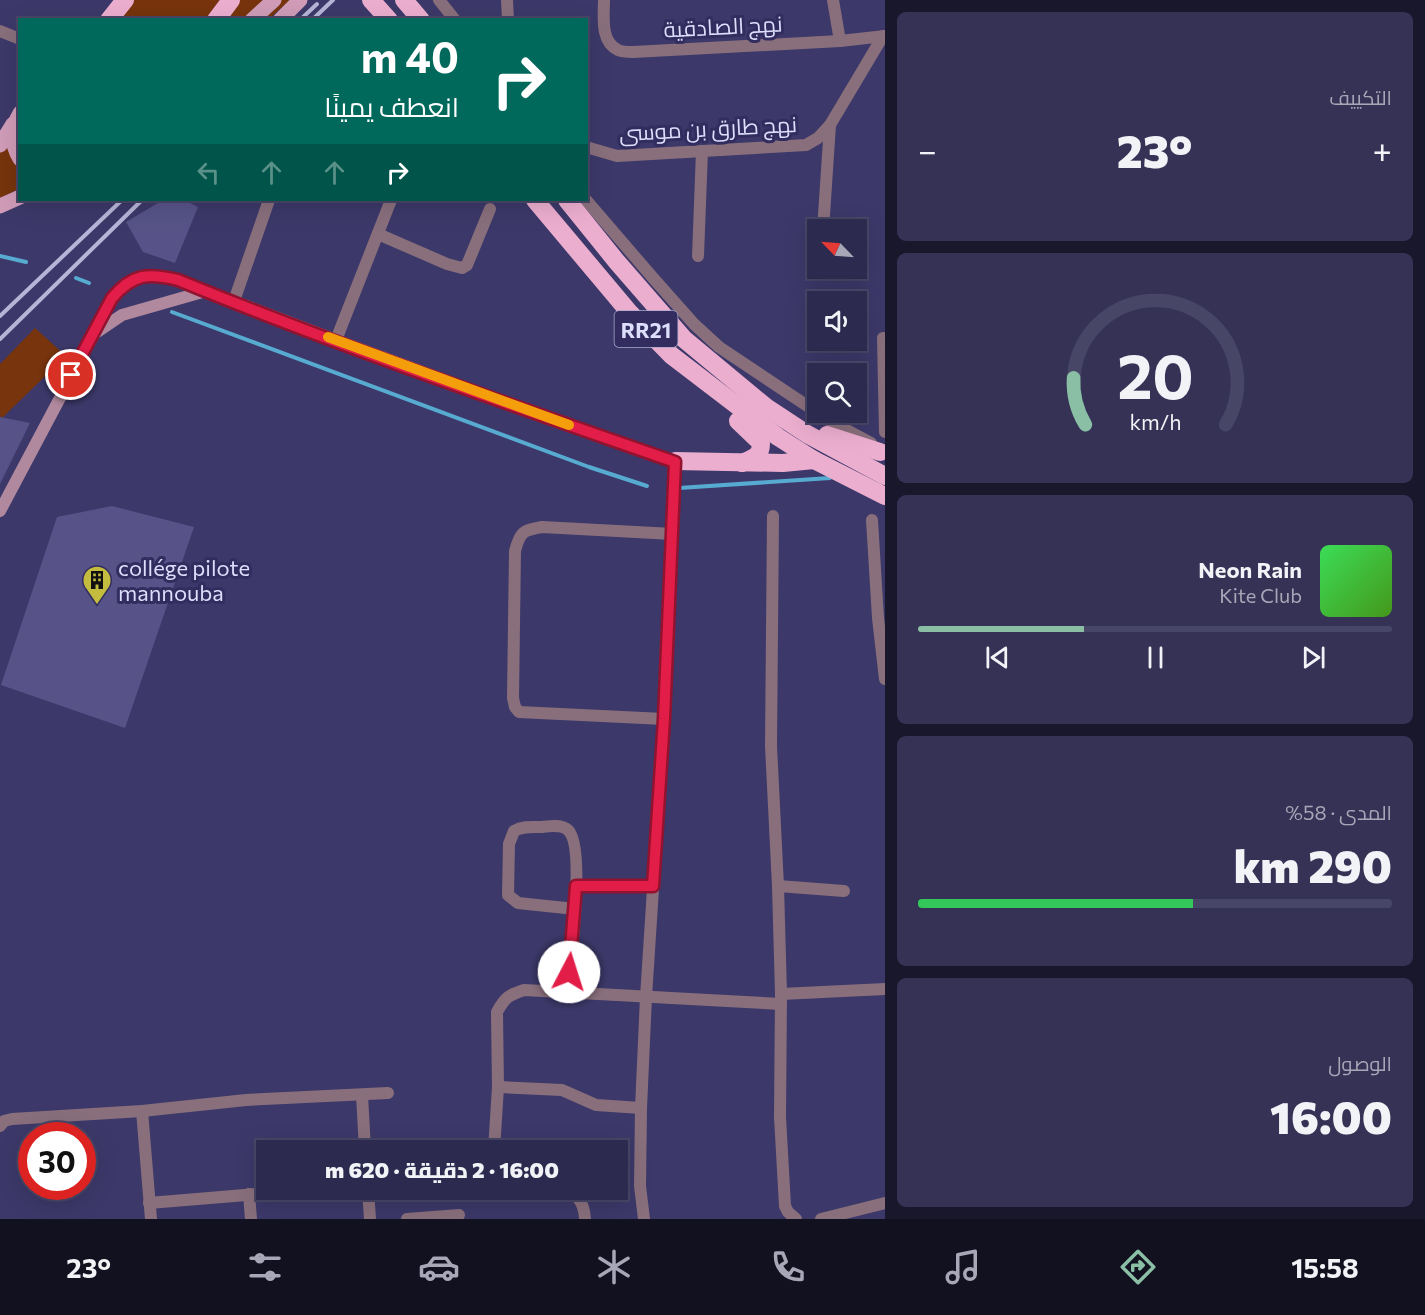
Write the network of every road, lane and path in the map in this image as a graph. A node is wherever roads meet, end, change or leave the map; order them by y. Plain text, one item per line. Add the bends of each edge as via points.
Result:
1 (125, 0) edge
2 (231, 0) edge
3 (274, 0) edge
4 (300, 0) edge
5 (371, 0) edge
6 (404, 0) edge
7 (439, 0) edge
8 (507, 0) edge
9 (604, 0) edge
10 (833, 0) edge
11 (111, 18) edge
12 (218, 18) edge
13 (254, 18) edge
14 (282, 18) edge
15 (387, 18) edge
16 (419, 18) edge
17 (454, 18) edge
18 (508, 18) edge
19 (0, 31) edge
20 (884, 36) edge
21 (18, 38) edge
22 (840, 40) junction
23 (18, 116) edge
24 (830, 125) junction
25 (0, 145) edge
26 (588, 148) edge
27 (702, 151) junction
28 (18, 154) edge
29 (18, 199) edge
30 (269, 201) edge
31 (391, 201) edge
32 (537, 201) edge
33 (568, 201) edge
34 (587, 201) edge
35 (0, 206) edge
36 (490, 209) dead end
37 (824, 219) edge
38 (378, 234) junction
39 (698, 256) dead end
40 (207, 291) junction
41 (234, 301) junction
42 (91, 336) junction
43 (883, 338) dead end
44 (336, 340) junction
45 (671, 355) junction
46 (766, 407) junction
47 (885, 432) edge
48 (883, 448) edge
49 (814, 460) junction
50 (675, 462) junction
51 (742, 463) junction
52 (885, 476) edge
53 (885, 496) edge
54 (0, 511) edge
55 (773, 516) dead end
56 (872, 520) dead end
57 (673, 534) junction
58 (880, 569) edge
59 (882, 617) edge
60 (885, 679) edge
61 (664, 719) junction
62 (576, 886) junction
63 (653, 886) junction
64 (778, 886) junction
65 (844, 891) dead end
66 (575, 909) junction
67 (885, 989) edge
68 (567, 993) junction
69 (646, 997) junction
70 (781, 999) junction
71 (498, 1087) junction
72 (388, 1093) dead end
73 (362, 1095) junction
74 (641, 1108) junction
75 (142, 1111) junction
76 (0, 1126) edge
77 (365, 1140) edge
78 (495, 1140) edge
79 (249, 1194) junction
80 (256, 1194) edge
81 (369, 1200) edge
82 (580, 1200) edge
83 (149, 1203) junction
84 (885, 1203) edge
85 (459, 1215) dead end
86 (151, 1219) edge
87 (251, 1219) edge
88 (370, 1219) edge
89 (407, 1219) edge
90 (585, 1219) edge
91 (644, 1219) edge
92 (796, 1219) edge
93 (821, 1219) edge

1 - 11 highway
2 - 12 highway
3 - 13 main road
4 - 14 main road
5 - 15 highway
6 - 16 highway
7 - 17 street
8 - 18 street
9 - 22 street, نهج الصادقية via 605,30 618,50
10 - 22 street
19 - 21 street
20 - 22 street, نهج الصادقية
20 - 24 street, نهج طارق بن موسى
23 - 25 main road
23 - 28 main road via 13,142
24 - 27 street, نهج طارق بن موسى via 806,145
24 - 37 street
26 - 27 street, نهج طارق بن موسى via 617,156
27 - 39 street
29 - 35 main road
30 - 41 street
31 - 38 street
32 - 45 highway, RR21 via 629,312
33 - 46 highway, RR21 via 684,339
34 - 48 street via 694,324 719,347 830,421
36 - 38 street via 467,265 462,268
38 - 44 street
40 - 41 street
40 - 42 street via 122,315
40 - 42 street via 160,276 138,278 121,287 112,298
41 - 44 street
42 - 54 street
43 - 47 street
44 - 50 street
45 - 49 highway, RR21 via 778,438
45 - 51 highway via 760,440 758,456
46 - 48 highway via 838,440
46 - 52 highway, RR21
49 - 51 highway
49 - 53 highway, RR21
50 - 51 highway
50 - 57 street
55 - 64 street via 771,746
56 - 58 street
57 - 61 street
57 - 61 street via 542,527 527,530 519,537 515,551 513,698 519,712
58 - 59 street
59 - 60 street
61 - 63 street
62 - 63 street
62 - 66 street
62 - 66 street via 574,838 569,831 553,826 514,831 509,844 508,895 518,903
63 - 69 street
64 - 65 street
64 - 70 street
66 - 68 street
67 - 70 street
68 - 69 street
68 - 71 street via 524,990 509,995 502,1003 498,1012
69 - 70 street
69 - 74 street
70 - 92 street via 780,1117 785,1206
71 - 74 street via 562,1090 596,1105
71 - 78 street
72 - 73 street
73 - 75 street via 246,1100
73 - 77 street
74 - 91 street via 640,1186
75 - 76 street via 12,1119
75 - 83 street
79 - 80 street
79 - 83 street
79 - 87 street
81 - 88 street
82 - 90 street
83 - 86 street
84 - 93 street
85 - 89 street

